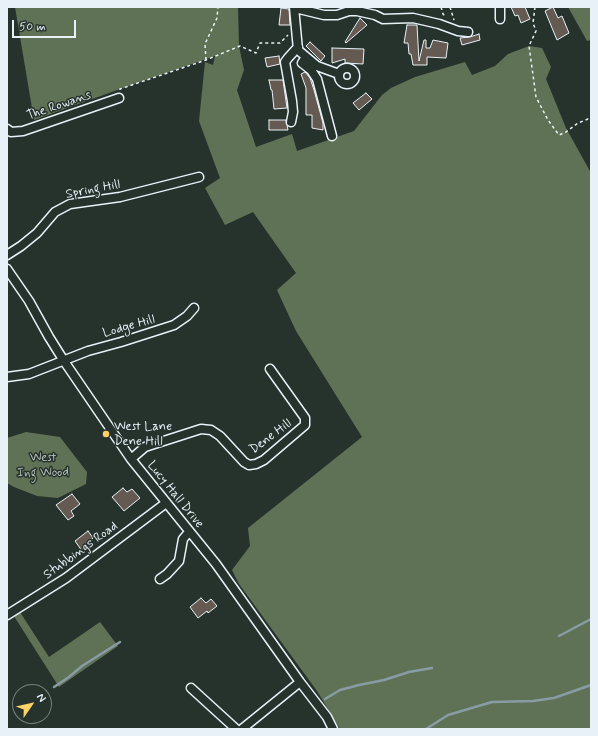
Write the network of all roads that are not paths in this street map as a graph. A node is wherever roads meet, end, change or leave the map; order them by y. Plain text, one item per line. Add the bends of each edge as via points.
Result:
1 (294, 7) edge
2 (500, 7) edge
3 (500, 19) dead end
4 (468, 32) dead end
5 (298, 47) junction
6 (306, 57) junction
7 (339, 74) dead end
8 (119, 98) road end
9 (291, 122) dead end
10 (7, 129) edge
11 (332, 136) dead end
12 (199, 177) dead end
13 (7, 255) edge
14 (7, 269) edge
15 (194, 308) dead end
16 (64, 361) junction
17 (270, 369) dead end
18 (7, 377) edge
19 (131, 459) junction
20 (166, 503) junction
21 (190, 532) junction
22 (160, 579) dead end
23 (7, 615) edge
24 (300, 682) junction
25 (191, 688) dead end
26 (236, 729) edge
27 (242, 729) edge
28 (333, 729) edge

1 - 4 street via 324,15 357,11 383,19 413,18
1 - 5 street
2 - 3 street
5 - 6 street
5 - 9 street via 285,62 292,101
6 - 7 street via 317,66
6 - 11 street via 302,63 317,79
8 - 10 street, The Rowans via 23,131 11,132
12 - 13 street, Spring Hill via 120,197 70,204 55,212 37,233
14 - 16 street, Lucy Hall Drive
15 - 16 street, Lodge Hill via 174,325 88,351
16 - 18 street, Lodge Hill via 29,374
16 - 19 street, Lucy Hall Drive
17 - 19 street, Dene Hill via 305,418 305,425 264,460 250,465 244,462 220,436 211,430 201,429 145,446
19 - 20 street, Lucy Hall Drive
20 - 21 street, Lucy Hall Drive
20 - 23 street, Stubbings Road via 66,578
21 - 22 street via 183,539 179,561
21 - 24 street, Lucy Hall Drive via 216,564
24 - 27 street
24 - 28 street, Lucy Hall Drive via 327,716
25 - 26 street

